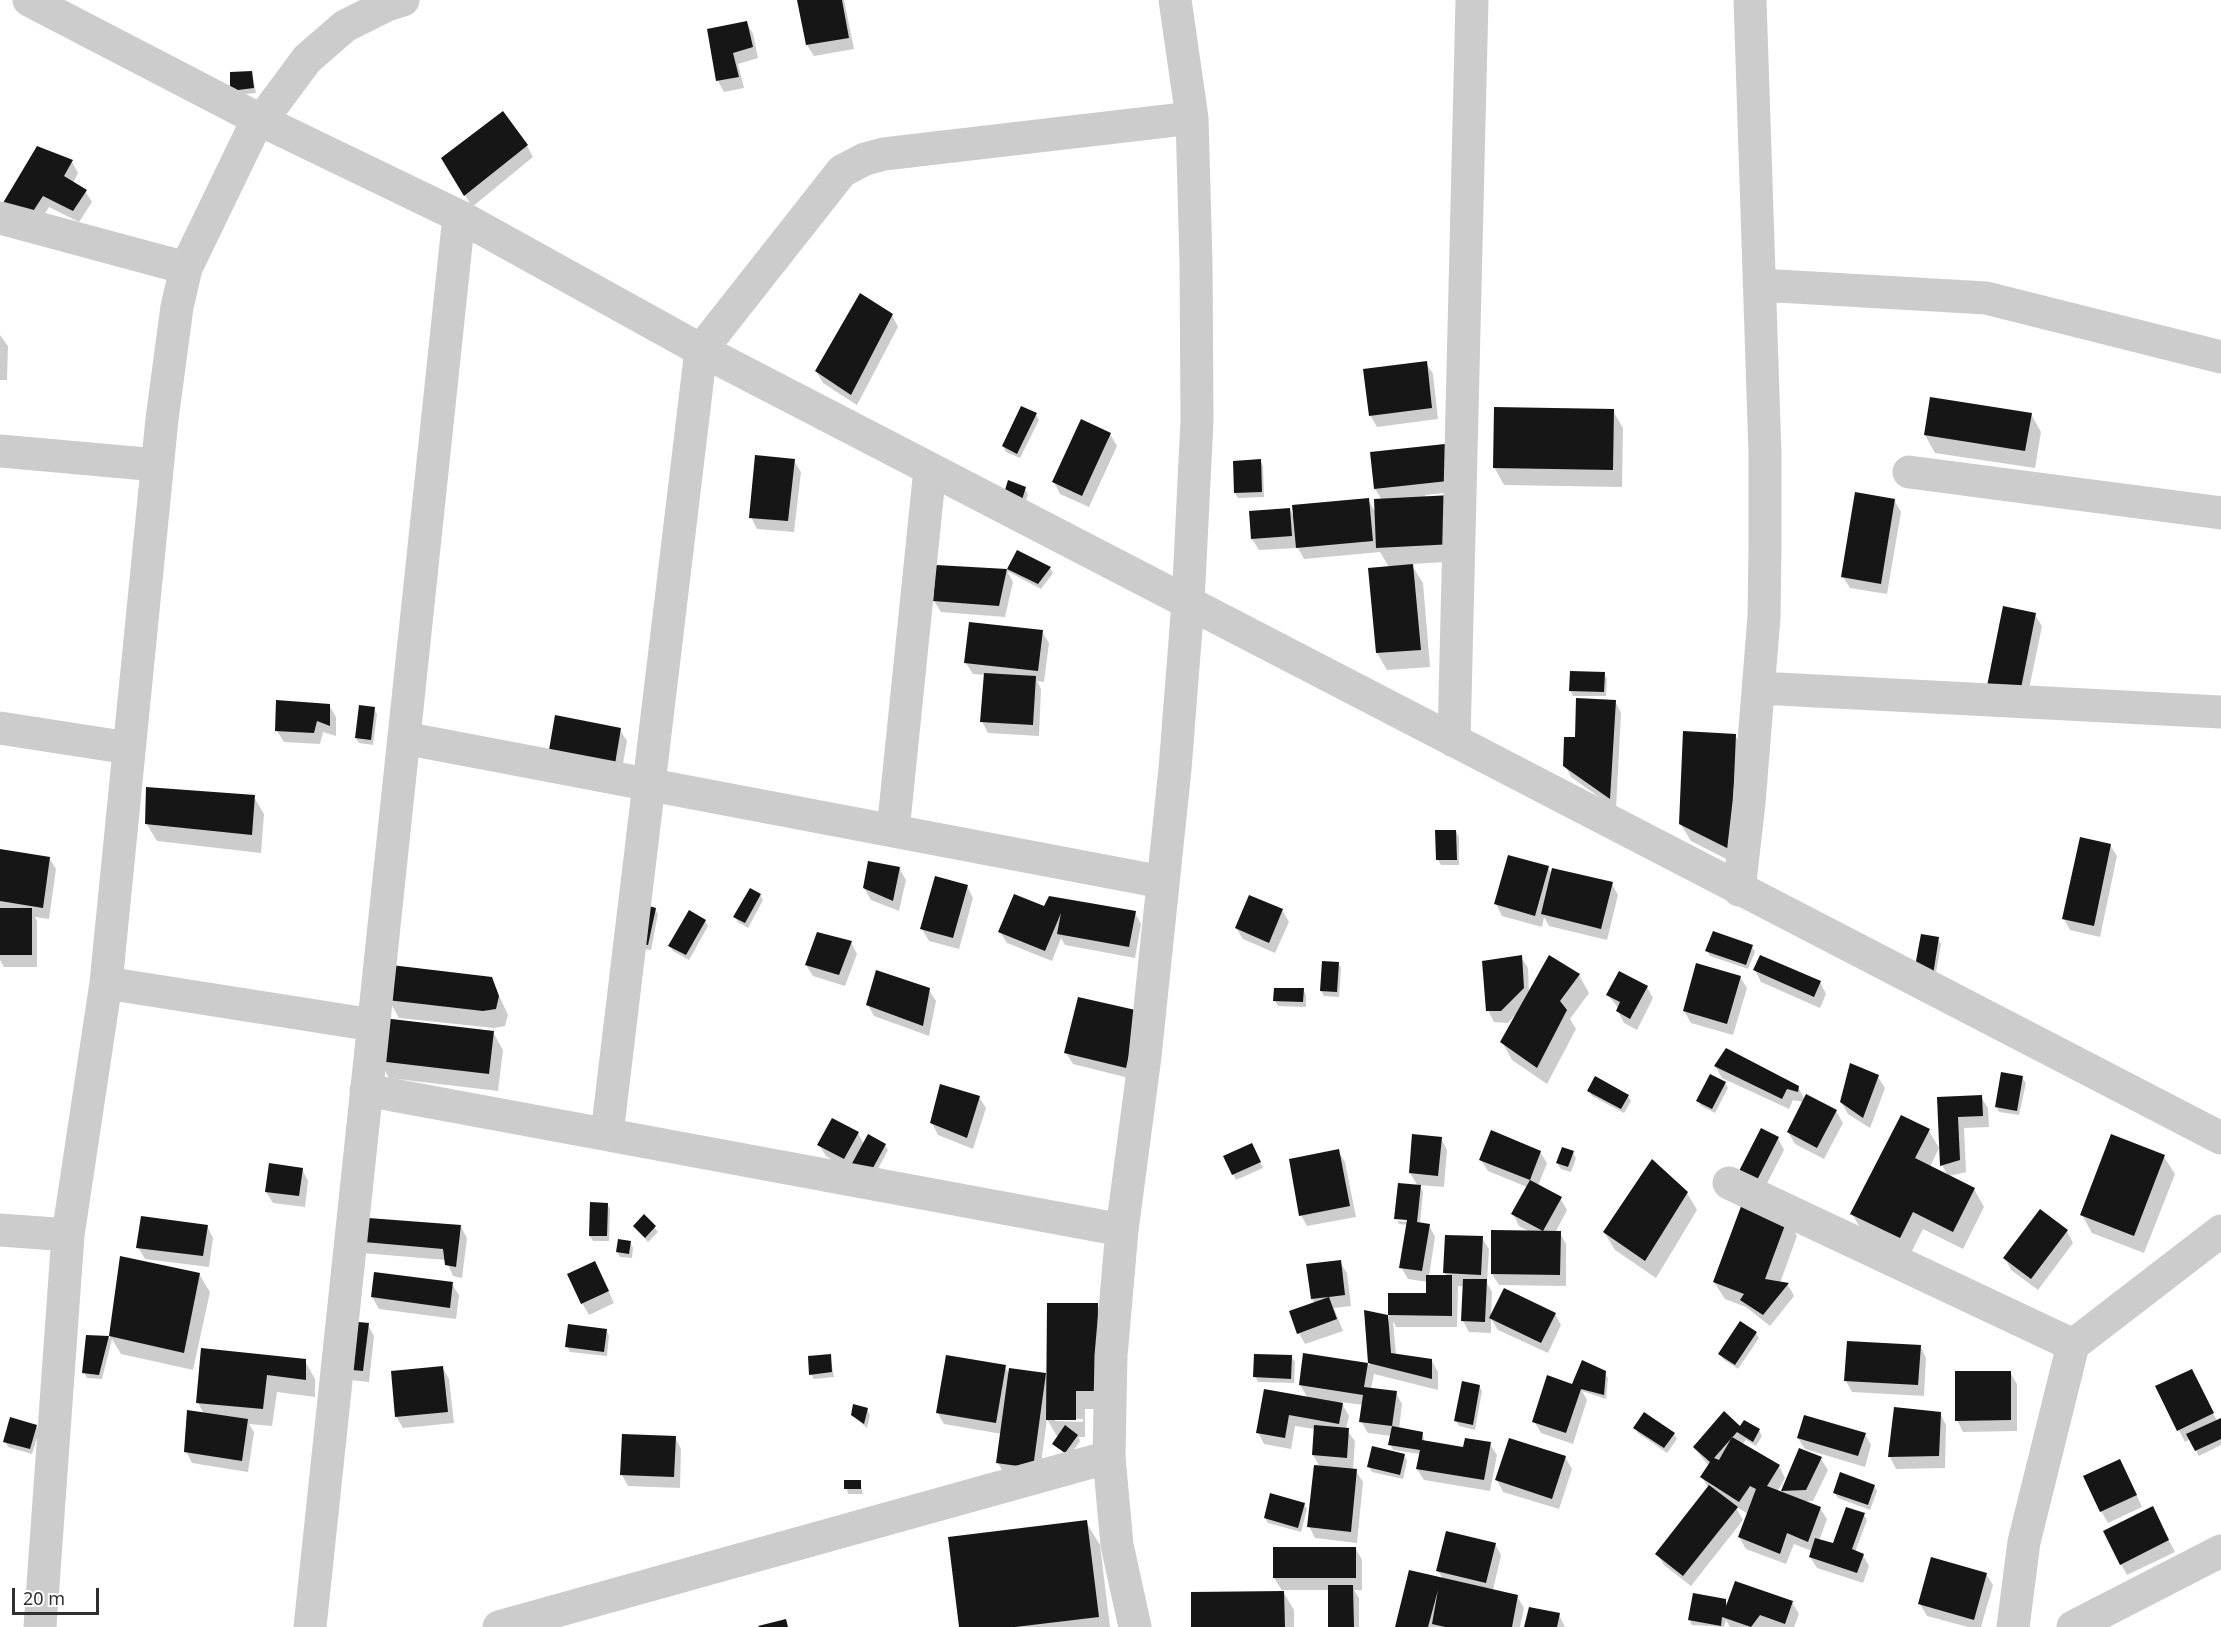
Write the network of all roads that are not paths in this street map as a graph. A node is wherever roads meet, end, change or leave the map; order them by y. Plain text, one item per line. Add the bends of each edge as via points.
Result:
1 (29, 0) edge
2 (403, 0) edge
3 (1175, 0) edge
4 (1472, 0) edge
5 (1750, 0) edge
6 (1191, 118) junction
7 (259, 120) junction
8 (459, 216) junction
9 (0, 218) edge
10 (186, 268) junction
11 (1760, 285) junction
12 (701, 350) junction
13 (2221, 357) edge
14 (0, 451) edge
15 (157, 465) junction
16 (930, 469) junction
17 (1909, 472) dead end
18 (2221, 513) edge
19 (1188, 603) junction
20 (1759, 688) junction
21 (2221, 712) edge
22 (0, 728) edge
23 (404, 738) junction
24 (1454, 741) junction
25 (129, 748) junction
26 (649, 784) junction
27 (893, 831) junction
28 (1162, 882) junction
29 (1739, 890) junction
30 (106, 983) junction
31 (374, 1025) junction
32 (366, 1090) junction
33 (607, 1134) junction
34 (2221, 1138) edge
35 (1729, 1183) dead end
36 (0, 1230) edge
37 (1122, 1230) junction
38 (2221, 1230) edge
39 (68, 1235) junction
40 (2073, 1345) junction
41 (1109, 1457) junction
42 (2221, 1551) edge
43 (541, 1622) edge
44 (40, 1627) edge
45 (310, 1627) edge
46 (499, 1627) edge
47 (1135, 1627) edge
48 (2013, 1627) edge
49 (2073, 1627) edge

1 - 7 street
2 - 7 street via 338,33 308,59
3 - 6 street
4 - 24 street
5 - 11 street
6 - 12 street via 866,159 842,171
6 - 19 street via 1197,420
7 - 8 street
7 - 10 street
8 - 12 street
8 - 23 street
9 - 10 street
10 - 15 street via 175,318
11 - 13 street via 1986,298
11 - 20 street via 1765,547
12 - 16 street
12 - 26 street
14 - 15 street
15 - 25 street
16 - 19 street
16 - 27 street
17 - 18 street
19 - 24 street
19 - 28 street
20 - 21 street
20 - 29 street
22 - 25 street
23 - 26 street
23 - 31 street
24 - 29 street
25 - 30 street
26 - 27 street
26 - 33 street
27 - 28 street
28 - 37 street
29 - 34 street
30 - 31 street
30 - 39 street
31 - 32 street
32 - 33 street
32 - 45 street
33 - 37 street
35 - 40 street
36 - 39 street
37 - 41 street via 1111,1356
38 - 40 street
39 - 44 street
40 - 48 street via 2024,1542
41 - 43 street
41 - 47 street via 1117,1545
42 - 49 street
43 - 46 street

